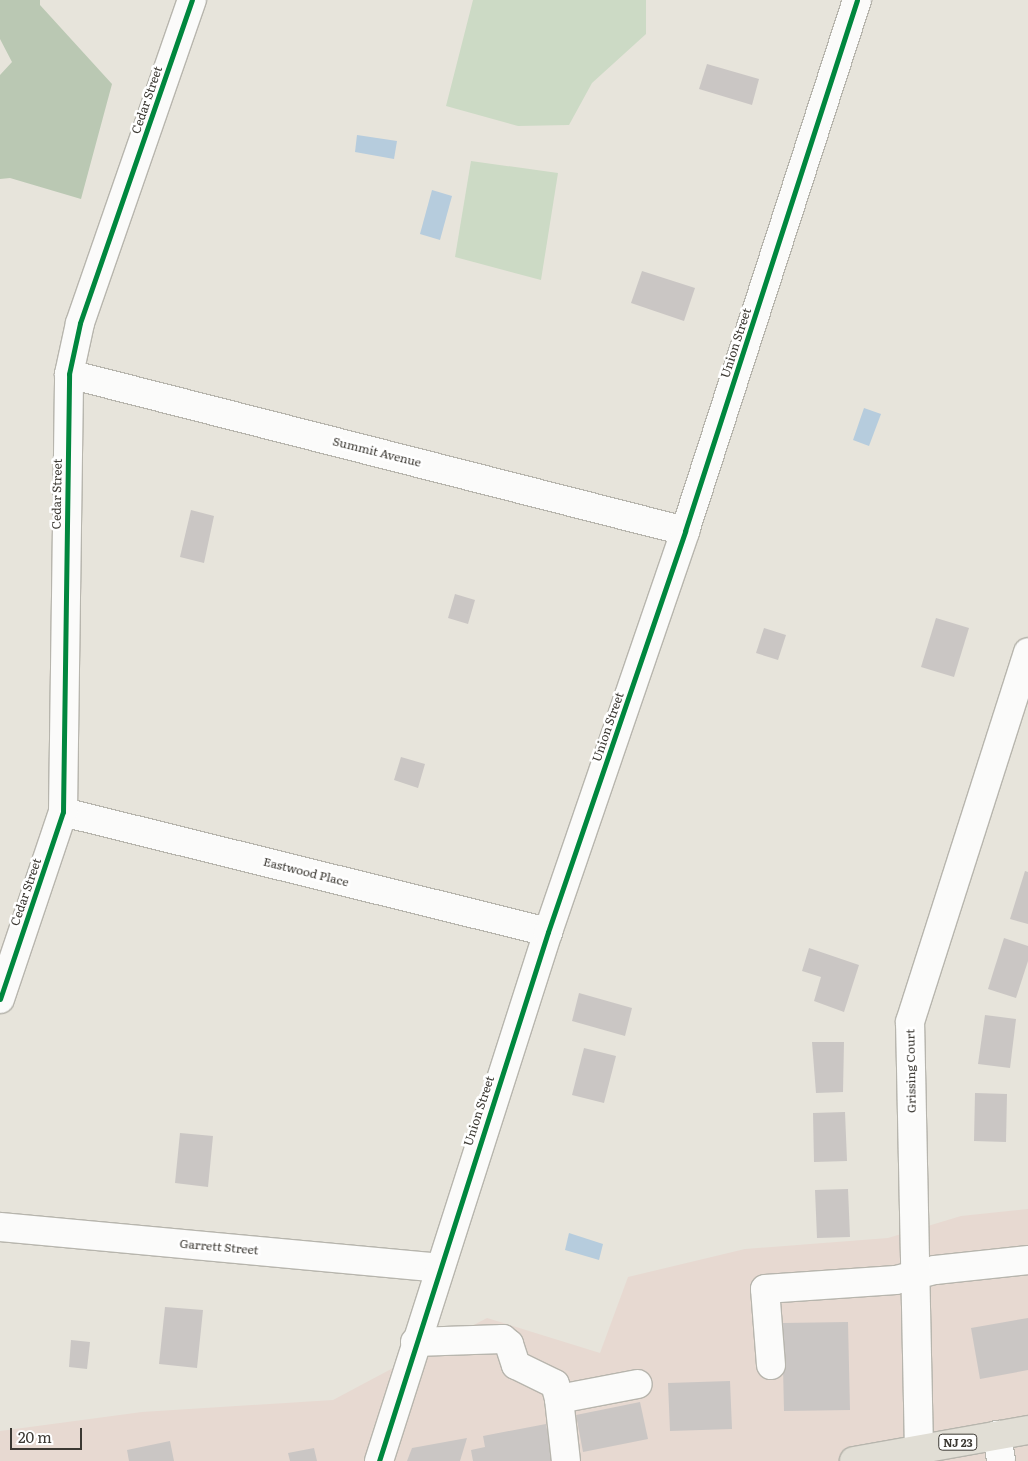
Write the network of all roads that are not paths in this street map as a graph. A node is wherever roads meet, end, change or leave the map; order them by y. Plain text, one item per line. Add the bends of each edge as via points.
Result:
1 (192, 0) edge
2 (857, 0) edge
3 (68, 374) junction
4 (685, 531) junction
5 (1028, 652) edge
6 (64, 812) junction
7 (548, 932) junction
8 (0, 999) edge
9 (0, 1226) edge
10 (1028, 1260) edge
11 (438, 1268) junction
12 (915, 1275) junction
13 (416, 1342) junction
14 (771, 1365) dead end
15 (638, 1384) dead end
16 (559, 1400) junction
17 (1028, 1430) edge
18 (999, 1448) edge
19 (918, 1450) junction
20 (865, 1460) edge
21 (378, 1461) edge
22 (566, 1461) edge

1 - 3 street, Cedar Street via 80,324
2 - 4 street, Union Street
3 - 4 street, Summit Avenue
3 - 6 street, Cedar Street
4 - 7 street, Union Street
5 - 12 street, Grissing Court via 910,1022
6 - 7 street, Eastwood Place
6 - 8 street, Cedar Street
7 - 11 street, Union Street
9 - 11 street, Garrett Street
10 - 12 street
11 - 13 street, Union Street
12 - 14 street via 896,1280 765,1289
12 - 19 street, Grissing Court
13 - 16 street via 494,1337 509,1344 516,1364 555,1384
13 - 21 street, Union Street
15 - 16 street
16 - 22 street
17 - 18 main road, NJ 23
18 - 19 main road, NJ 23
19 - 20 main road, NJ 23

